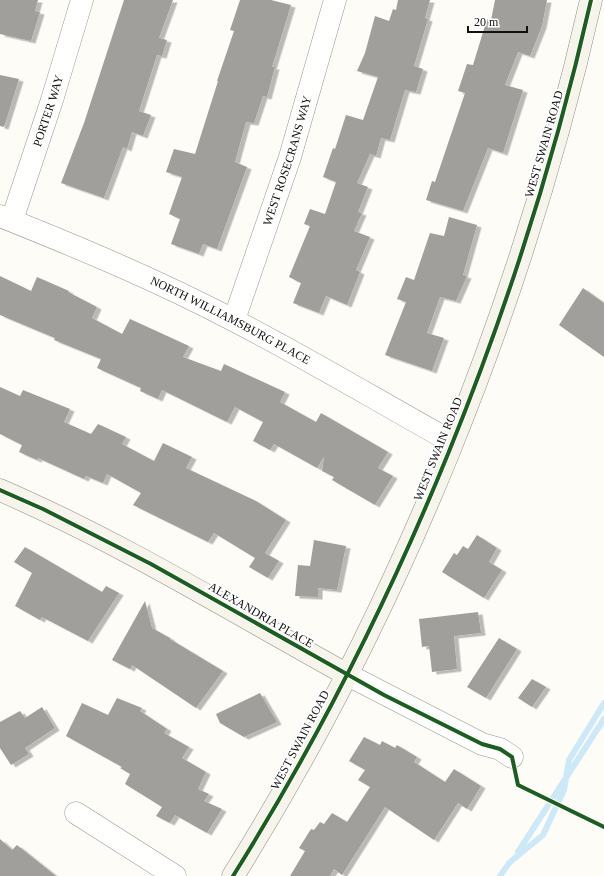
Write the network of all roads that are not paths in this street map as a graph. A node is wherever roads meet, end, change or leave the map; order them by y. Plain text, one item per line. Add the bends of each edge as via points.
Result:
1 (82, 0) edge
2 (335, 0) edge
3 (592, 0) edge
4 (6, 218) edge
5 (234, 320) junction
6 (452, 442) junction
7 (0, 490) edge
8 (346, 674) junction
9 (512, 757) dead end
10 (76, 813) dead end
11 (175, 876) edge
12 (233, 876) edge

1 - 4 street, PORTER WAY via 52,100
2 - 5 street, WEST ROSECRANS WAY via 290,157
3 - 6 street, WEST SWAIN ROAD via 545,181 496,327
4 - 5 street, NORTH WILLIAMSBURG PLACE via 142,275
5 - 6 street, NORTH WILLIAMSBURG PLACE
6 - 8 street, WEST SWAIN ROAD via 418,524
7 - 8 street, ALEXANDRIA PLACE via 152,564
8 - 9 street, ALEXANDRIA PLACE
8 - 12 street, WEST SWAIN ROAD via 289,783
10 - 11 street

